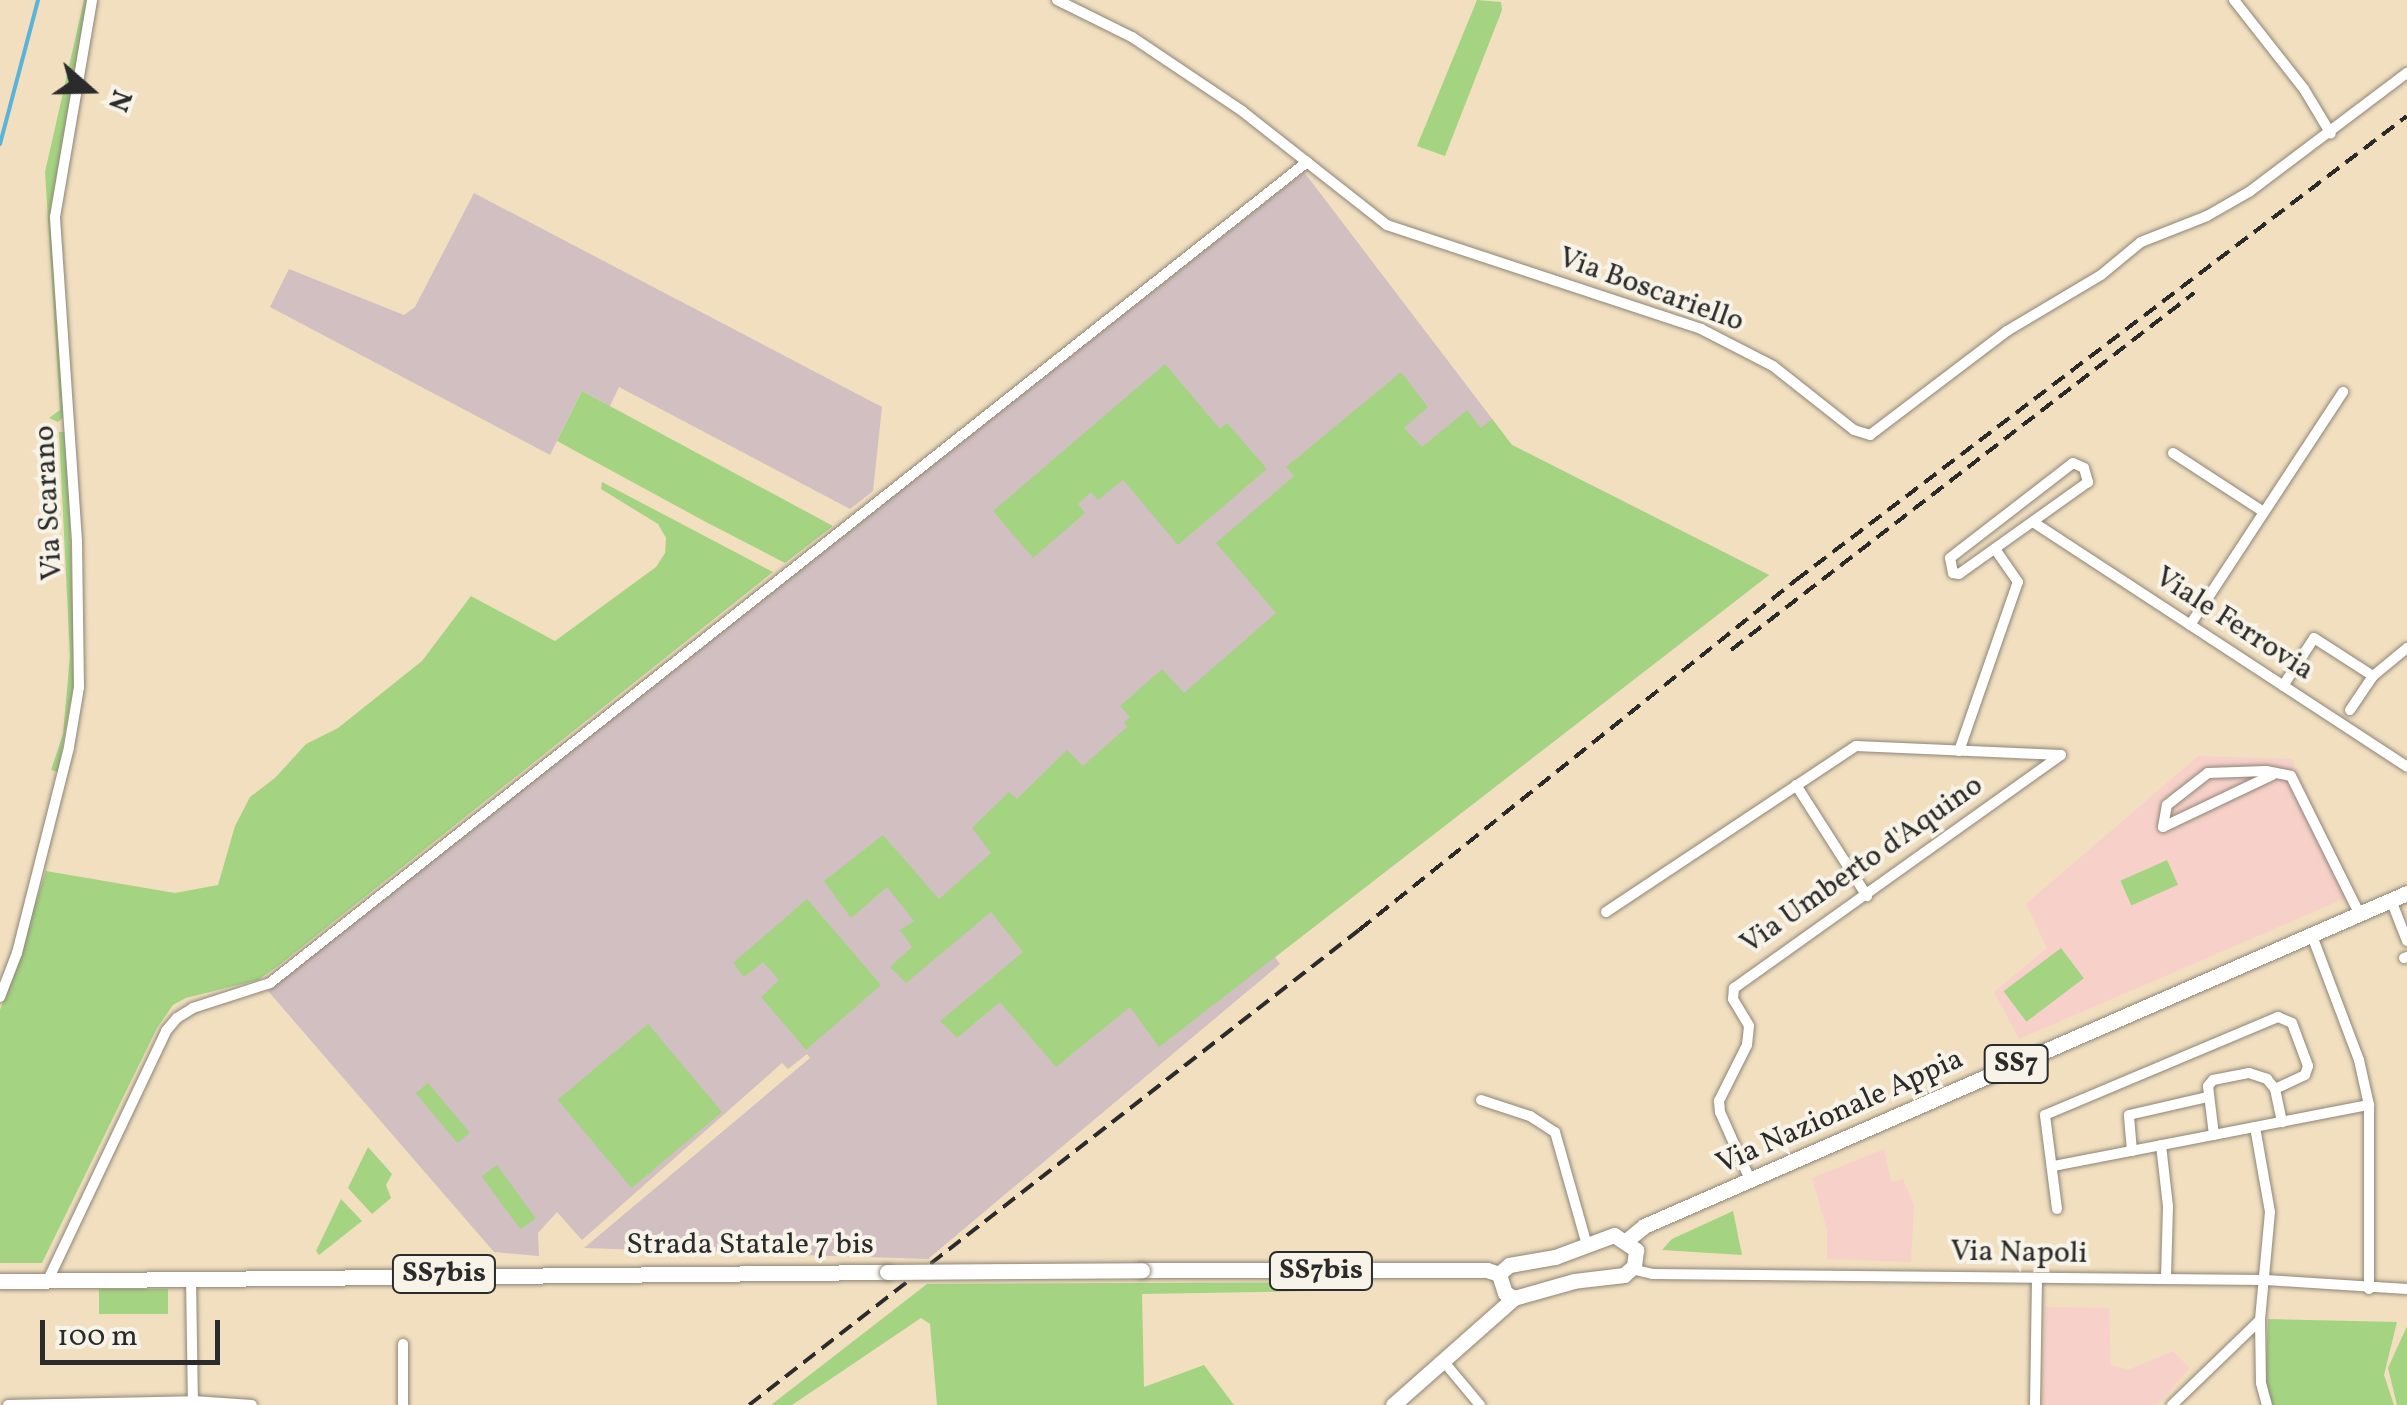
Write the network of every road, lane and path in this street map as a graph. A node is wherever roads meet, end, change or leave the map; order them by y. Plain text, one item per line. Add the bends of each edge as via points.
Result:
1 (92, 0) edge
2 (1057, 0) edge
3 (2234, 0) edge
4 (2407, 74) edge
5 (2331, 134) junction
6 (1307, 162) junction
7 (2343, 392) dead end
8 (2173, 453) dead end
9 (2032, 496) junction
10 (2264, 512) junction
11 (2046, 513) junction
12 (1999, 522) junction
13 (2033, 522) junction
14 (2009, 539) junction
15 (1995, 549) junction
16 (2190, 625) junction
17 (2407, 648) edge
18 (2372, 676) junction
19 (2283, 686) junction
20 (2350, 710) dead end
21 (1959, 751) junction
22 (2407, 767) edge
23 (2272, 775) junction
24 (1796, 785) junction
25 (2407, 893) edge
26 (1867, 896) junction
27 (2391, 900) junction
28 (1606, 912) dead end
29 (2359, 913) junction
30 (2311, 933) junction
31 (2407, 940) edge
32 (0, 997) edge
33 (2275, 1089) junction
34 (2206, 1098) junction
35 (1482, 1100) dead end
36 (2369, 1105) junction
37 (2282, 1122) junction
38 (2255, 1127) junction
39 (2214, 1135) junction
40 (2161, 1145) junction
41 (2132, 1151) junction
42 (2054, 1166) junction
43 (1750, 1182) junction
44 (2057, 1209) dead end
45 (1627, 1240) junction
46 (1587, 1245) junction
47 (1631, 1269) junction
48 (1499, 1274) junction
49 (192, 1278) junction
50 (2037, 1278) junction
51 (2166, 1279) junction
52 (48, 1280) junction
53 (2266, 1280) junction
54 (0, 1281) edge
55 (2369, 1288) junction
56 (2407, 1289) edge
57 (1514, 1298) junction
58 (2260, 1320) junction
59 (403, 1344) dead end
60 (1444, 1362) junction
61 (193, 1403) edge
62 (101, 1404) edge
63 (8, 1405) edge
64 (252, 1405) edge
65 (404, 1405) edge
66 (1393, 1405) edge
67 (1480, 1405) edge
68 (2035, 1405) edge
69 (2172, 1405) edge
70 (2267, 1405) edge

1 - 32 street, Via Scarano via 55,216 80,687 17,953
2 - 6 street, Via Boscariello via 1132,38
3 - 5 street
4 - 5 street, Via Boscariello
5 - 6 street, Via Boscariello via 2207,216 2141,242 2101,275 2007,331 1870,435 1854,430 1773,366 1701,329 1387,224
6 - 52 street via 270,983 178,1018 166,1030
7 - 10 street
8 - 10 street
9 - 11 street via 2045,500
9 - 11 street via 2073,463 2084,468 2088,482
9 - 12 street
10 - 16 street
11 - 13 street
12 - 14 street via 1996,538
12 - 15 street via 1950,558 1949,566 1959,574
13 - 14 street
13 - 16 street, Viale Ferrovia
14 - 15 street
15 - 21 street via 2018,582
16 - 19 street, Viale Ferrovia
17 - 18 street
18 - 19 street via 2314,638
18 - 20 street
19 - 22 street, Viale Ferrovia
21 - 24 street via 1856,746
21 - 26 street, Via Umberto d'Aquino via 2060,755
23 - 23 street via 2262,782 2163,826 2166,805 2208,772
23 - 29 street via 2292,776
24 - 26 street
24 - 28 street
25 - 27 main road, Via Nazionale Appia / SS7
26 - 43 street, Via Umberto d'Aquino via 1734,988 1749,1026 1747,1046 1719,1100
27 - 29 main road, Via Nazionale Appia / SS7
27 - 31 street
29 - 30 main road, Via Nazionale Appia / SS7
30 - 36 street via 2360,1060
30 - 43 main road, Via Nazionale Appia / SS7
33 - 34 street via 2250,1073 2213,1080
33 - 37 street
33 - 42 street via 2305,1076 2308,1066 2292,1023 2278,1017 2045,1115
34 - 39 street
34 - 41 street via 2128,1115
35 - 46 street via 1556,1132
36 - 37 street
36 - 55 street
37 - 38 street
38 - 39 street
38 - 53 street via 2270,1212
39 - 40 street
40 - 41 street
40 - 51 street
41 - 42 street
42 - 44 street
43 - 45 main road, Via Nazionale Appia / SS7 via 1644,1226
45 - 46 main road, Via Nazionale Appia / SS7 via 1614,1235
45 - 47 main road via 1638,1257
46 - 48 main road, Via Nazionale Appia / SS7 via 1509,1265
47 - 50 street, Via Napoli
47 - 57 main road
48 - 49 main road, Strada Statale 7 bis / SS7bis, bridge via 1142,1270
48 - 57 main road
49 - 52 main road, Strada Statale 7 bis / SS7bis
49 - 61 street
50 - 51 street, Via Napoli
50 - 68 street
51 - 53 street, Via Napoli
52 - 54 main road, Strada Statale 7 bis / SS7bis
53 - 55 street, Via Napoli
53 - 58 street
55 - 56 street, Via Napoli
57 - 60 main road
58 - 69 street
58 - 70 street via 2260,1383
59 - 65 street
60 - 66 main road
60 - 67 street
61 - 62 street
61 - 64 street
62 - 63 street

